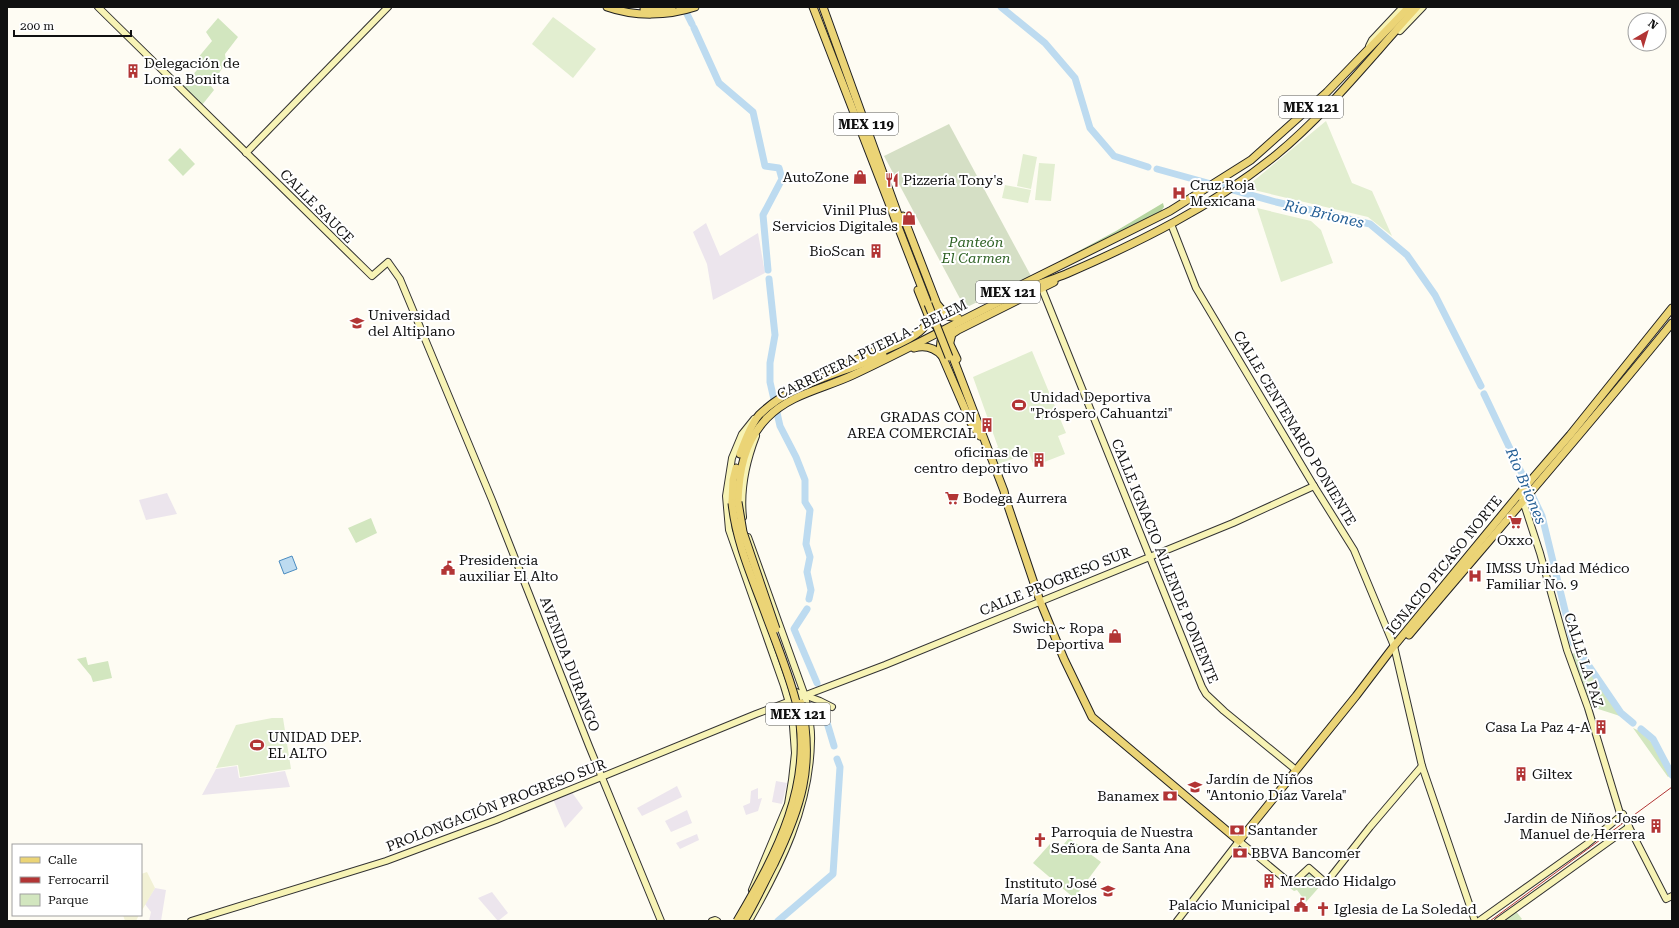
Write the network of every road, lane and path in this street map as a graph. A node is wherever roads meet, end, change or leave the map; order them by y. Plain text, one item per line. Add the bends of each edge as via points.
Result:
1 (98, 7) edge
2 (388, 7) edge
3 (607, 7) edge
4 (621, 7) edge
5 (672, 7) edge
6 (813, 7) edge
7 (824, 7) edge
8 (1403, 7) edge
9 (1409, 7) edge
10 (1418, 7) edge
11 (1423, 7) edge
12 (693, 8) edge
13 (1394, 28) junction
14 (838, 46) junction
15 (829, 49) junction
16 (1364, 53) junction
17 (1372, 57) junction
18 (246, 153) junction
19 (892, 203) junction
20 (1171, 224) junction
21 (1133, 230) junction
22 (1112, 241) junction
23 (1138, 241) junction
24 (1116, 251) junction
25 (1079, 258) junction
26 (388, 262) joint
27 (1041, 286) junction
28 (930, 304) junction
29 (1672, 308) edge
30 (958, 318) junction
31 (930, 319) junction
32 (1672, 323) edge
33 (943, 332) junction
34 (906, 349) junction
35 (948, 352) junction
36 (848, 369) junction
37 (811, 383) junction
38 (819, 388) junction
39 (784, 401) junction
40 (763, 417) junction
41 (1314, 486) junction
42 (1522, 490) junction
43 (1006, 500) junction
44 (1522, 500) junction
45 (735, 503) junction
46 (1150, 556) junction
47 (1040, 601) junction
48 (1394, 649) junction
49 (792, 662) junction
50 (778, 667) junction
51 (800, 684) junction
52 (784, 686) junction
53 (796, 692) junction
54 (805, 696) junction
55 (788, 701) junction
56 (798, 705) junction
57 (832, 707) dead end
58 (807, 709) junction
59 (792, 713) junction
60 (795, 753) junction
61 (810, 759) junction
62 (1422, 766) junction
63 (1296, 770) junction
64 (602, 776) junction
65 (792, 780) junction
66 (808, 781) junction
67 (1239, 841) junction
68 (1669, 897) edge
69 (750, 899) junction
70 (191, 921) edge
71 (661, 921) edge
72 (712, 921) edge
73 (717, 921) edge
74 (737, 921) edge
75 (744, 921) edge
76 (750, 921) edge
77 (1177, 921) edge
78 (1475, 921) edge
79 (1479, 921) edge
80 (1498, 921) edge

1 - 18 street, CALLE SAUCE
2 - 18 street
3 - 12 main road via 638,13 668,14
4 - 5 main road
6 - 15 main road, MEX 119
7 - 14 main road, MEX 119
8 - 16 street, CARRETERA PUEBLA - BELEM via 1372,40
9 - 13 main road, CARRETERA PUEBLA - BELEM / MEX 121
10 - 13 main road, CARRETERA PUEBLA - BELEM / MEX 121
11 - 17 street, CARRETERA PUEBLA - BELEM
13 - 16 main road, CARRETERA PUEBLA - BELEM / MEX 121
13 - 17 main road, CARRETERA PUEBLA - BELEM / MEX 121
14 - 15 main road
14 - 19 main road, MEX 119
15 - 19 main road, MEX 119
16 - 21 main road, CARRETERA PUEBLA - BELEM / MEX 121 via 1327,92 1251,160 1170,211
17 - 20 main road, CARRETERA PUEBLA - BELEM / MEX 121 via 1300,134 1275,156 1234,186
18 - 26 street, CALLE SAUCE via 372,276
19 - 28 main road
20 - 23 main road, CARRETERA PUEBLA - BELEM / MEX 121
20 - 41 street, CALLE CENTENARIO PONIENTE via 1196,288
21 - 22 main road, CARRETERA PUEBLA - BELEM / MEX 121
21 - 23 main road via 1130,237
22 - 24 main road via 1118,244
22 - 25 main road, CARRETERA PUEBLA - BELEM / MEX 121
23 - 24 main road, CARRETERA PUEBLA - BELEM / MEX 121
24 - 27 main road, CARRETERA PUEBLA - BELEM / MEX 121
25 - 27 main road
25 - 30 main road, CARRETERA PUEBLA - BELEM / MEX 121
26 - 64 street, AVENIDA DURANGO via 400,280
27 - 33 main road
27 - 46 street, CALLE IGNACIO ALLENDE PONIENTE
28 - 30 main road via 944,314
28 - 31 main road
28 - 31 main road
28 - 35 main road, bridge
28 - 37 main road via 922,323 912,333
29 - 42 main road, IGNACIO PICASO NORTE via 1570,435
30 - 33 main road, CARRETERA PUEBLA - BELEM / MEX 121
31 - 33 main road
31 - 36 main road via 916,335
32 - 44 main road, IGNACIO PICASO NORTE via 1588,426
33 - 34 main road, CARRETERA PUEBLA - BELEM / MEX 121
33 - 35 main road
33 - 35 main road via 940,344
33 - 36 main road, CARRETERA PUEBLA - BELEM / MEX 121
34 - 35 main road via 928,347
34 - 38 main road, CARRETERA PUEBLA - BELEM / MEX 121 via 851,376
35 - 43 main road via 993,473
35 - 43 main road
36 - 37 main road, CARRETERA PUEBLA - BELEM / MEX 121
36 - 38 main road
37 - 39 main road, CARRETERA PUEBLA - BELEM / MEX 121
38 - 39 main road, CARRETERA PUEBLA - BELEM / MEX 121
39 - 40 main road, CARRETERA PUEBLA - BELEM / MEX 121
40 - 45 main road, CARRETERA PUEBLA - BELEM / MEX 121 via 742,464
40 - 49 street via 745,470 742,496 746,529
40 - 50 street, CARRETERA PUEBLA - BELEM via 752,421 739,439 732,458 726,496 729,530
41 - 46 street, CALLE PROGRESO SUR via 1233,523
41 - 48 street, CALLE CENTENARIO PONIENTE via 1354,550
42 - 44 street, CALLE LA PAZ
42 - 48 main road, IGNACIO PICASO NORTE
43 - 47 main road
44 - 48 main road, IGNACIO PICASO NORTE
44 - 79 street, CALLE LA PAZ via 1542,559 1567,650 1622,816
45 - 69 main road, CARRETERA PUEBLA - BELEM / MEX 121, bridge via 738,538 796,702 802,739 800,775 792,809
45 - 75 main road, CARRETERA PUEBLA - BELEM / MEX 121, bridge via 742,532 801,703 807,742 804,781 795,818
46 - 47 street, CALLE PROGRESO SUR
46 - 63 street, CALLE IGNACIO ALLENDE PONIENTE via 1206,694
47 - 54 street, CALLE PROGRESO SUR
47 - 67 main road via 1092,717
48 - 62 street, CALLE CENTENARIO PONIENTE
48 - 63 main road, IGNACIO PICASO NORTE
49 - 50 street
49 - 51 street
50 - 52 street, CARRETERA PUEBLA - BELEM
51 - 53 street
51 - 54 street
52 - 53 street
52 - 55 street, CARRETERA PUEBLA - BELEM
53 - 54 street
53 - 55 street
54 - 55 street, PROLONGACIÓN PROGRESO SUR
54 - 56 street
54 - 57 street
54 - 58 street
55 - 56 street
55 - 59 street, CARRETERA PUEBLA - BELEM
55 - 64 street, PROLONGACIÓN PROGRESO SUR
56 - 58 street
56 - 59 street
58 - 61 street via 811,740
59 - 60 street, CARRETERA PUEBLA - BELEM
60 - 61 street via 804,760
60 - 65 street, CARRETERA PUEBLA - BELEM
61 - 66 street
62 - 67 street via 1326,883 1309,868 1290,883
62 - 78 street, CALLE CENTENARIO PONIENTE
63 - 67 main road, IGNACIO PICASO NORTE
64 - 70 street, PROLONGACIÓN PROGRESO SUR via 496,820 386,861
64 - 71 street, AVENIDA DURANGO
65 - 66 street via 802,775
65 - 69 street, CARRETERA PUEBLA - BELEM via 788,804
66 - 76 street via 791,840
67 - 77 street
68 - 80 street via 1628,827
69 - 74 main road, CARRETERA PUEBLA - BELEM / MEX 121, bridge
72 - 73 street

